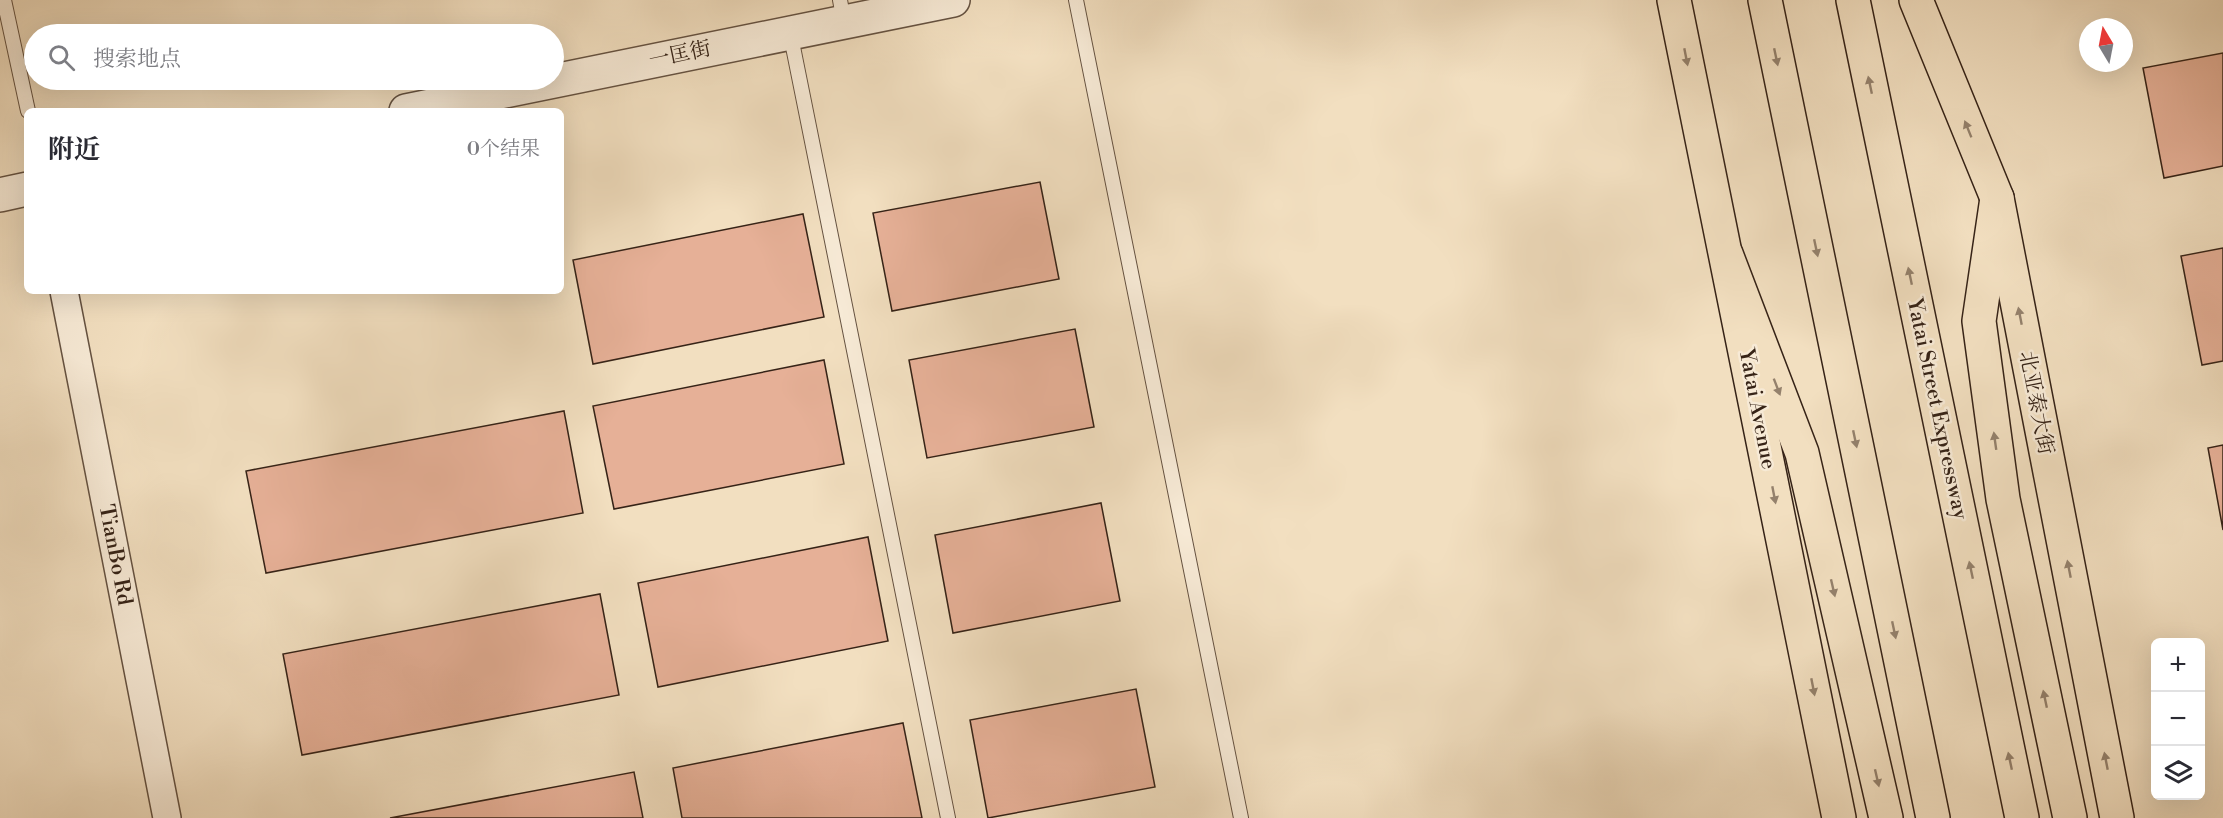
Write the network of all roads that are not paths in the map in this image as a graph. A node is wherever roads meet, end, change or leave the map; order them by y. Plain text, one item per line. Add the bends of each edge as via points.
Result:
1 (4, 0) edge
2 (953, 0) edge
3 (1076, 0) edge
4 (1674, 0) edge
5 (1765, 0) edge
6 (1853, 0) edge
7 (1916, 0) edge
8 (842, 11) edge
9 (790, 32) junction
10 (564, 78) edge
11 (508, 90) edge
12 (27, 108) edge
13 (421, 108) edge
14 (24, 190) edge
15 (0, 195) edge
16 (1997, 198) junction
17 (1726, 254) junction
18 (65, 294) edge
19 (166, 818) edge
20 (948, 818) edge
21 (1242, 818) edge
22 (1839, 818) edge
23 (1886, 818) edge
24 (1933, 818) edge
25 (2022, 818) edge
26 (2070, 818) edge
27 (2117, 818) edge

1 - 12 lane
2 - 8 street, 一匡街
3 - 21 lane
4 -> 17 main road, Yatai Avenue
5 -> 24 main road
25 -> 6 main road, Yatai Street Expressway
16 -> 7 main road, 北亚泰大街
8 - 9 street, 一匡街
9 - 10 street, 一匡街
9 - 20 lane
11 - 13 street, 一匡街
14 - 15 street
26 -> 16 main road via 2003,499 1979,321
27 -> 16 main road, 北亚泰大街
17 -> 22 main road, Yatai Avenue
17 -> 23 main road via 1802,453
18 - 19 street, TianBo Rd

